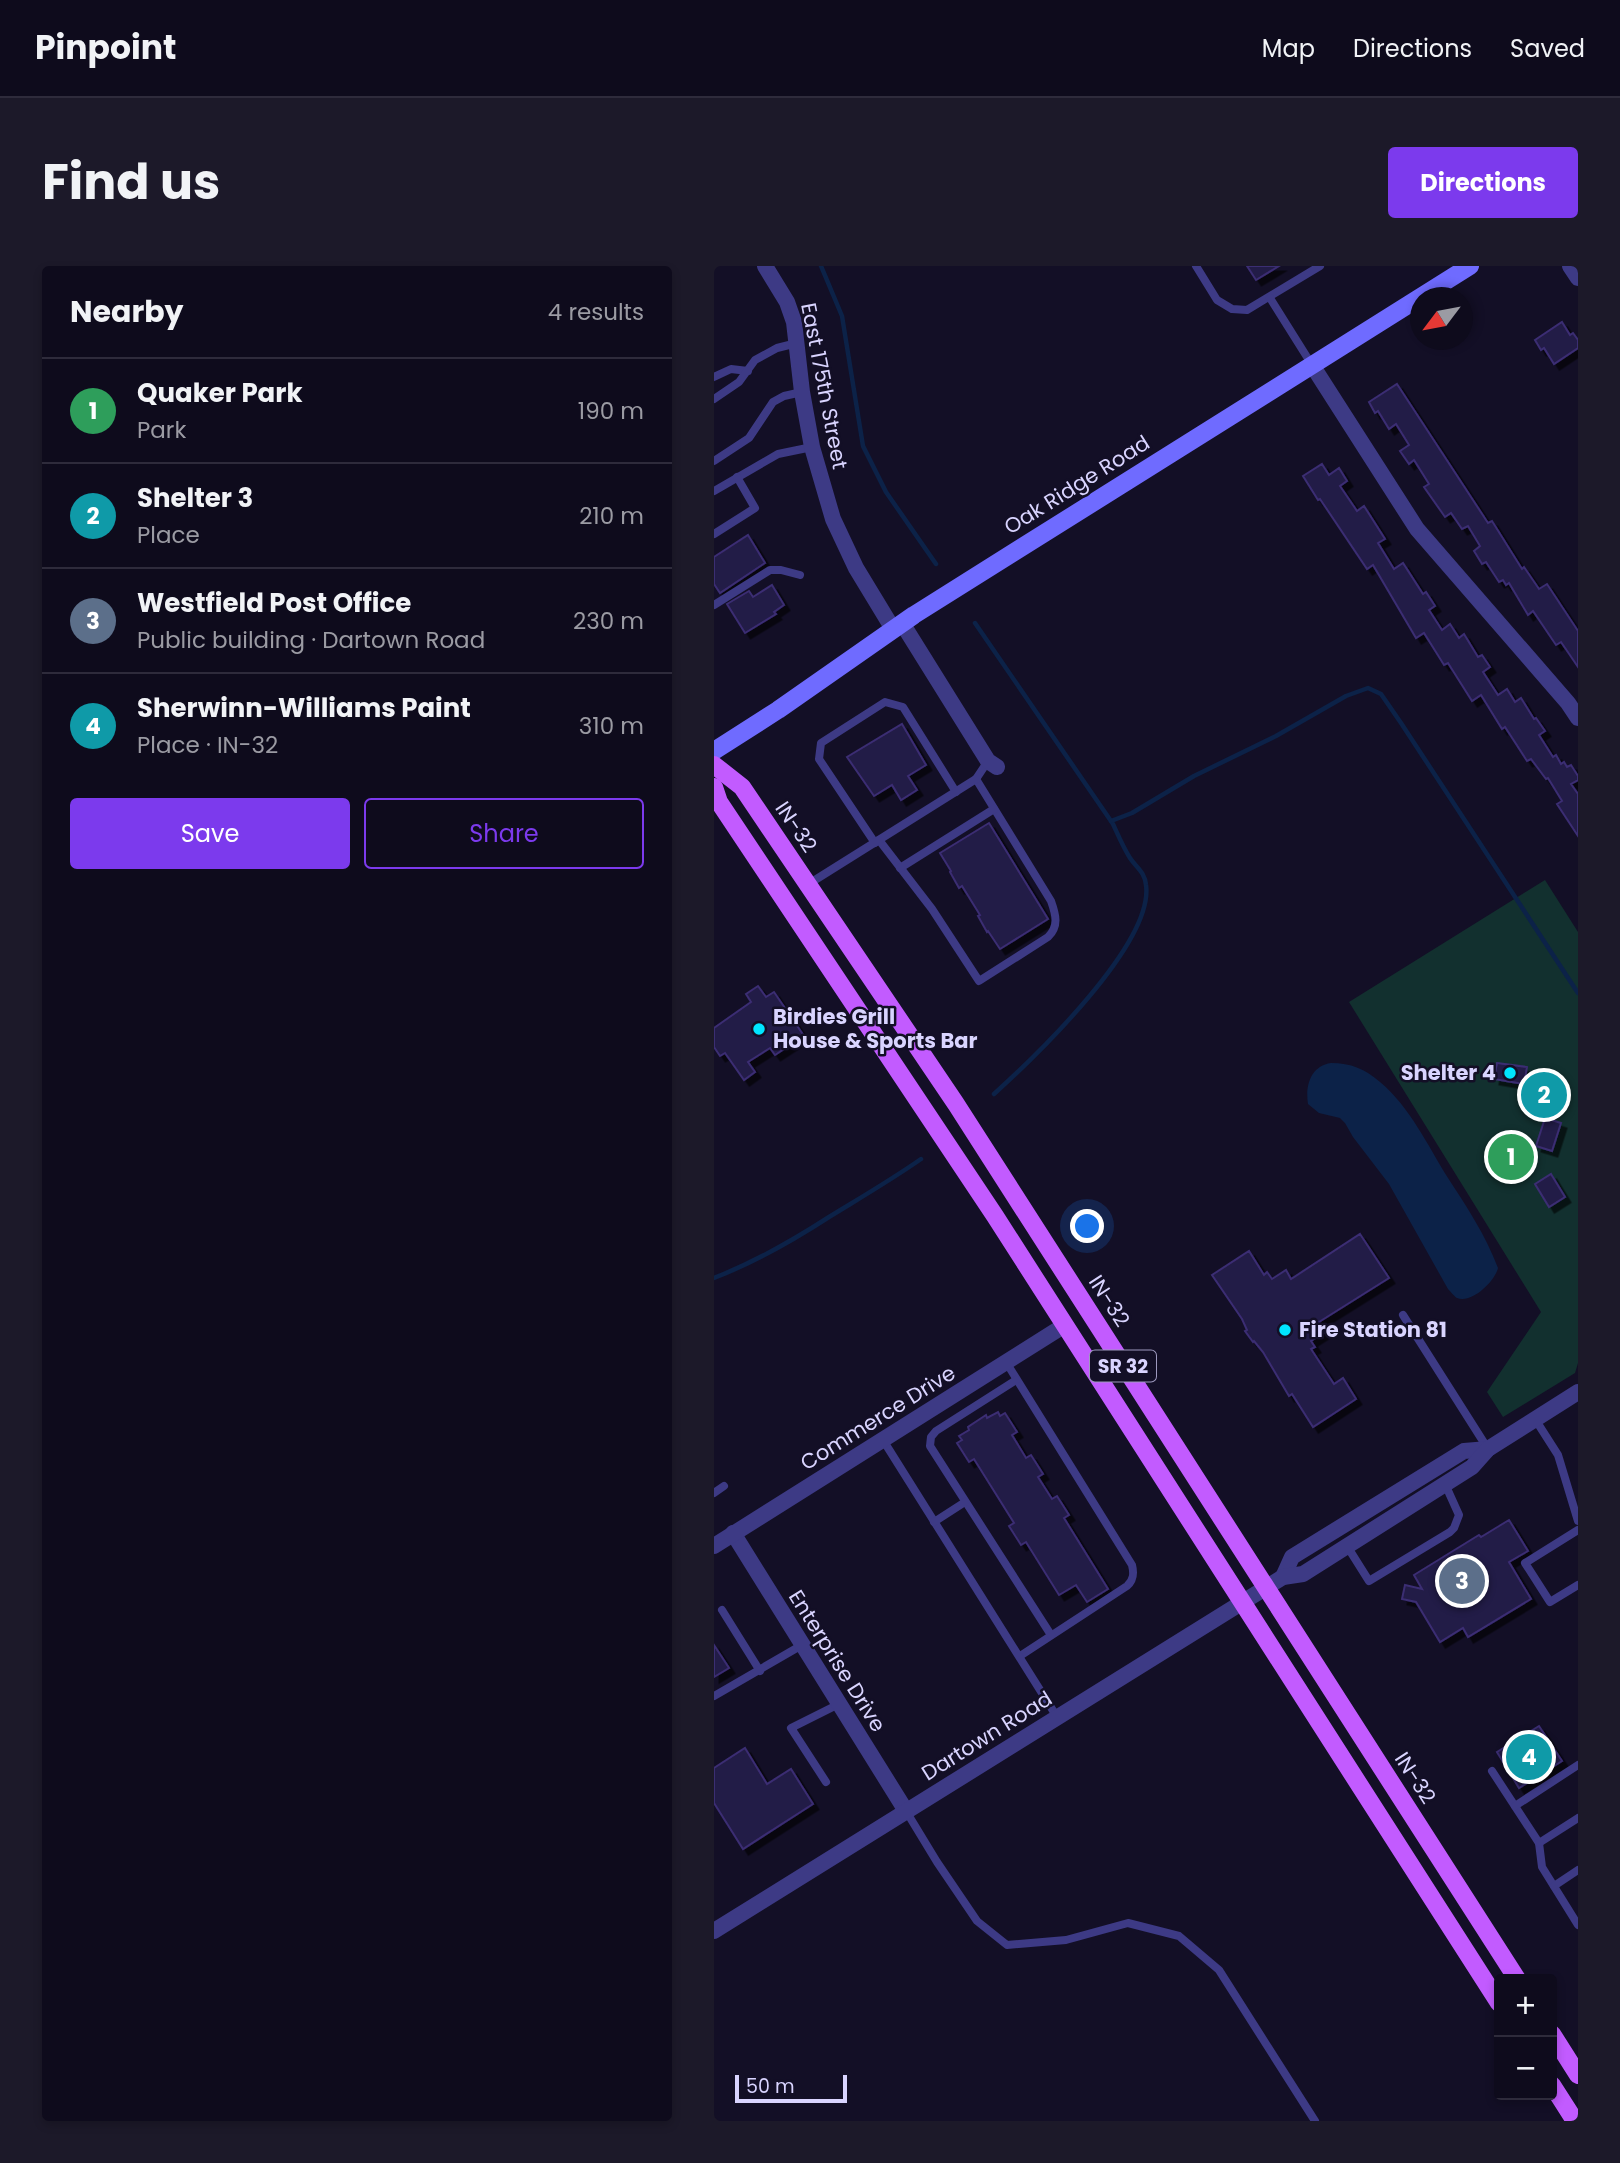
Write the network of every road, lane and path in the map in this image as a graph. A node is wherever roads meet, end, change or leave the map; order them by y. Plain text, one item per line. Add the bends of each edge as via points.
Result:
1 (765, 266) edge
2 (1196, 266) edge
3 (1320, 266) edge
4 (1470, 266) edge
5 (1570, 266) edge
6 (1578, 278) edge
7 (1270, 298) junction
8 (797, 343) junction
9 (1312, 365) junction
10 (748, 371) junction
11 (714, 377) edge
12 (802, 392) junction
13 (714, 399) edge
14 (812, 447) junction
15 (714, 461) edge
16 (737, 477) junction
17 (714, 491) edge
18 (714, 534) edge
19 (800, 575) dead end
20 (714, 604) edge
21 (897, 626) junction
22 (1578, 718) edge
23 (714, 751) edge
24 (993, 764) joint
25 (714, 765) edge
26 (976, 779) junction
27 (714, 786) edge
28 (956, 792) junction
29 (994, 809) junction
30 (877, 841) junction
31 (900, 868) junction
32 (807, 885) junction
33 (1403, 1315) dead end
34 (1065, 1325) junction
35 (1006, 1362) junction
36 (1016, 1380) junction
37 (1578, 1392) edge
38 (1535, 1419) junction
39 (883, 1440) junction
40 (1488, 1449) junction
41 (1445, 1484) junction
42 (724, 1486) dead end
43 (714, 1493) edge
44 (965, 1502) junction
45 (1578, 1521) edge
46 (934, 1522) junction
47 (1578, 1530) edge
48 (733, 1533) junction
49 (714, 1546) edge
50 (1347, 1546) junction
51 (1283, 1577) junction
52 (1578, 1585) edge
53 (1265, 1588) junction
54 (1242, 1602) junction
55 (722, 1610) dead end
56 (1051, 1635) junction
57 (802, 1645) junction
58 (1020, 1656) junction
59 (760, 1671) junction
60 (714, 1696) edge
61 (839, 1704) junction
62 (1057, 1717) junction
63 (1578, 1765) edge
64 (1492, 1771) dead end
65 (827, 1782) dead end
66 (1515, 1806) junction
67 (906, 1811) junction
68 (1578, 1818) edge
69 (1539, 1843) junction
70 (1578, 1870) edge
71 (1554, 1886) junction
72 (1578, 1924) edge
73 (714, 1931) edge
74 (1514, 1974) edge
75 (1494, 1995) edge
76 (1554, 2037) edge
77 (1578, 2075) edge
78 (1557, 2093) edge
79 (1315, 2121) edge
80 (1574, 2121) edge

1 - 8 street, East 175th Street via 787,302
2 - 7 lane via 1217,300 1232,309 1247,310
3 - 7 lane
4 - 9 street, Oak Ridge Road
5 - 6 street
7 - 9 lane
8 - 10 lane via 760,357
8 - 12 street, East 175th Street
9 - 21 street, Oak Ridge Road
9 - 22 street via 1417,529
10 - 11 lane via 731,369
10 - 13 lane
12 - 14 street, East 175th Street
12 - 15 lane via 773,401 749,438
14 - 16 lane via 778,454
14 - 21 street, East 175th Street via 833,519 856,568
16 - 17 lane
16 - 18 lane via 755,508
19 - 20 lane via 770,570
21 - 23 street, Oak Ridge Road
21 - 24 street, East 175th Street
24 - 26 lane
25 - 32 main road, IN-32 / SR 32 via 742,787
26 - 28 lane
26 - 29 lane
27 - 34 main road, SR 32 via 719,802
28 - 30 lane
28 - 30 lane via 903,706 885,702 821,743 819,759
29 - 31 lane
29 - 31 lane via 1051,901 1056,920 1048,937 979,981
30 - 31 lane
30 - 32 lane
32 - 53 main road, IN-32 / SR 32 via 956,1104
33 - 40 lane
34 - 35 street, Commerce Drive
34 - 54 main road, SR 32
35 - 36 lane
35 - 39 street, Commerce Drive
36 - 44 lane via 931,1437 933,1452
36 - 56 lane via 1133,1571 1127,1586
37 - 38 street, Dartown Road
38 - 40 street, Dartown Road
38 - 45 lane via 1558,1455
39 - 46 lane
39 - 48 street, Commerce Drive
40 - 41 street, Dartown Road via 1472,1467
40 - 51 street, Dartown Road via 1464,1451 1292,1557
41 - 50 street, Dartown Road
41 - 50 lane via 1459,1515 1454,1528 1369,1581
42 - 43 lane
44 - 46 lane
44 - 56 lane
46 - 58 lane
47 - 52 lane via 1525,1563 1549,1602
48 - 49 street, Commerce Drive
48 - 57 street, Enterprise Drive
50 - 51 street, Dartown Road via 1303,1574
51 - 53 street, Dartown Road
53 - 54 street, Dartown Road
53 - 74 main road, IN-32 / SR 32
54 - 62 street, Dartown Road
54 - 75 main road, SR 32
55 - 59 lane
56 - 58 lane
57 - 59 lane
57 - 61 street, Enterprise Drive
58 - 62 lane
59 - 60 lane
61 - 65 lane via 791,1728
61 - 67 street, Enterprise Drive
62 - 67 street, Dartown Road
63 - 66 lane
64 - 66 lane
66 - 69 lane
67 - 73 street, Dartown Road
67 - 79 lane via 977,1921 1007,1945 1066,1940 1128,1923 1179,1936 1219,1970
68 - 69 lane
69 - 71 lane via 1542,1867
70 - 71 lane
71 - 72 lane
76 - 77 main road
78 - 80 main road

